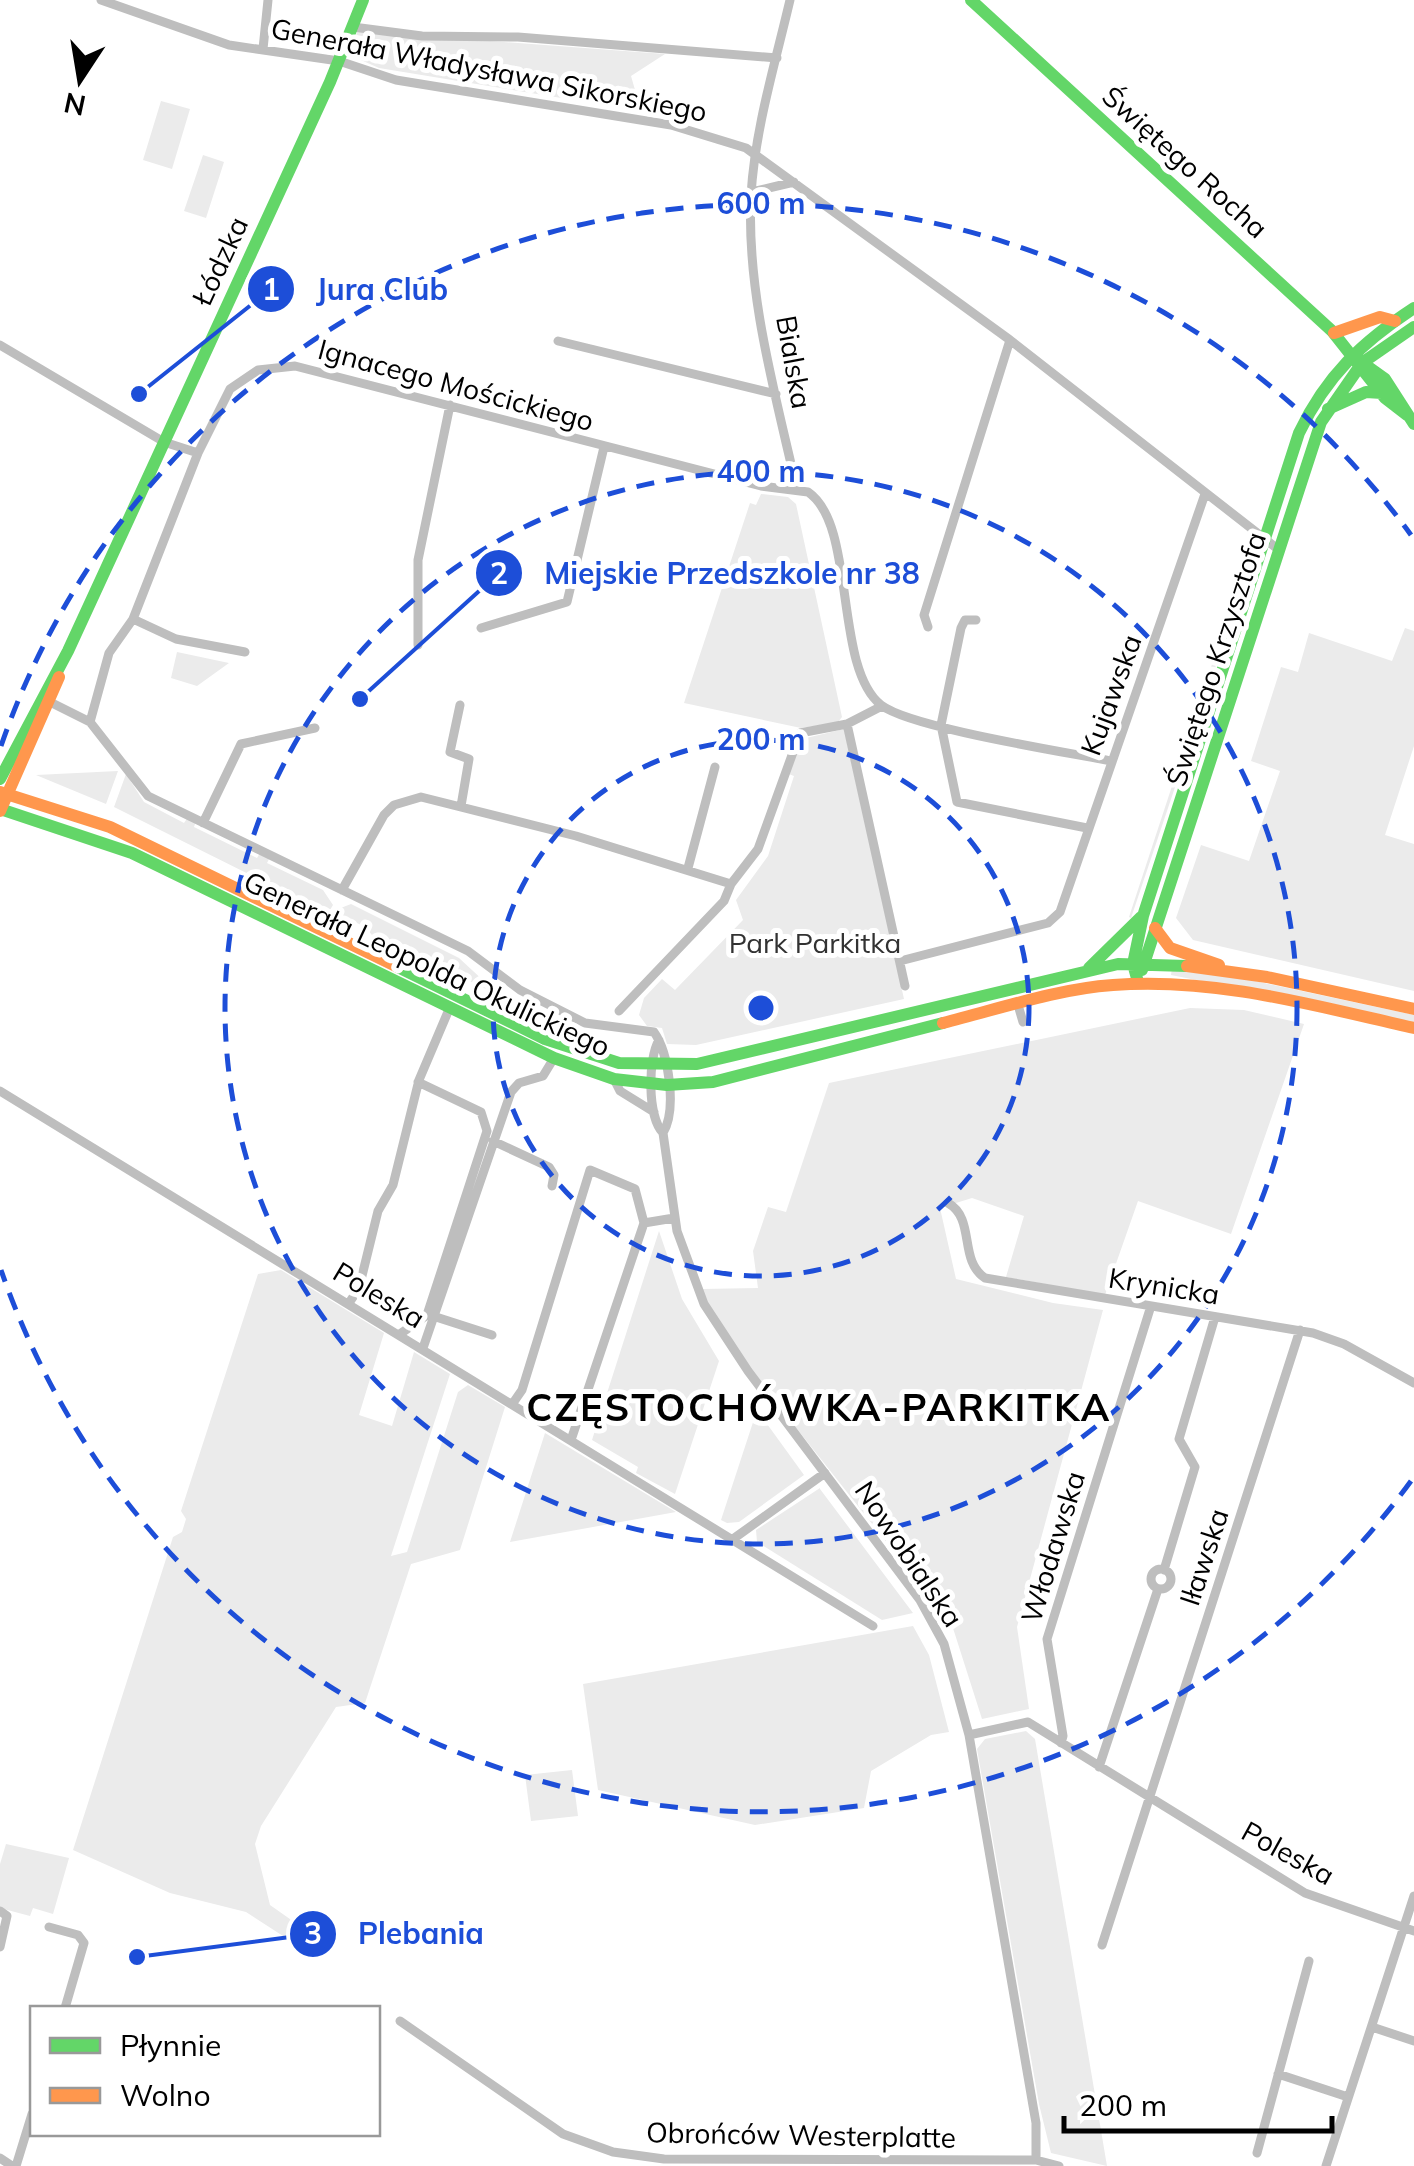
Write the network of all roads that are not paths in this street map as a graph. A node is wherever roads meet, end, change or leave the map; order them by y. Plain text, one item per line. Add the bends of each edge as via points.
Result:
1 (101, 0) edge
2 (268, 0) edge
3 (364, 0) edge
4 (790, 0) edge
5 (971, 0) edge
6 (353, 26) junction
7 (262, 49) junction
8 (776, 58) junction
9 (339, 61) junction
10 (756, 153) junction
11 (794, 182) junction
12 (752, 192) junction
13 (1414, 308) edge
14 (1395, 320) junction
15 (1414, 327) edge
16 (1334, 334) junction
17 (1010, 340) junction
18 (558, 341) dead end
19 (0, 345) edge
20 (1352, 350) junction
21 (1362, 363) junction
22 (1382, 392) junction
23 (776, 394) junction
24 (450, 405) junction
25 (1328, 408) junction
26 (1410, 419) edge
27 (164, 442) junction
28 (604, 447) junction
29 (198, 453) junction
30 (797, 490) junction
31 (1206, 494) junction
32 (1264, 539) junction
33 (1278, 550) junction
34 (133, 619) junction
35 (976, 620) dead end
36 (928, 627) dead end
37 (481, 628) dead end
38 (418, 645) dead end
39 (245, 652) dead end
40 (46, 700) junction
41 (460, 706) dead end
42 (882, 706) junction
43 (90, 722) junction
44 (847, 724) junction
45 (941, 725) junction
46 (315, 728) dead end
47 (1111, 761) junction
48 (715, 766) dead end
49 (0, 779) edge
50 (4, 793) edge
51 (461, 806) junction
52 (0, 810) edge
53 (203, 823) junction
54 (1087, 828) junction
55 (688, 868) junction
56 (731, 884) junction
57 (342, 890) junction
58 (1143, 916) junction
59 (1155, 928) junction
60 (900, 961) junction
61 (1138, 963) junction
62 (1090, 968) junction
63 (1232, 970) junction
64 (1138, 982) junction
65 (906, 986) dead end
66 (1018, 1005) junction
67 (450, 1007) junction
68 (619, 1010) dead end
69 (1414, 1010) edge
70 (1023, 1022) dead end
71 (1414, 1028) edge
72 (554, 1058) junction
73 (659, 1066) junction
74 (614, 1079) junction
75 (418, 1082) junction
76 (660, 1084) junction
77 (0, 1091) edge
78 (654, 1112) junction
79 (663, 1133) junction
80 (493, 1141) junction
81 (552, 1186) dead end
82 (948, 1203) dead end
83 (674, 1218) junction
84 (644, 1223) junction
85 (349, 1304) junction
86 (1150, 1308) junction
87 (436, 1317) junction
88 (1215, 1317) junction
89 (1300, 1330) junction
90 (400, 1334) junction
91 (492, 1335) dead end
92 (424, 1348) junction
93 (1414, 1383) edge
94 (513, 1404) junction
95 (571, 1440) junction
96 (825, 1473) junction
97 (733, 1539) junction
98 (874, 1626) dead end
99 (969, 1735) junction
100 (1060, 1744) junction
101 (1099, 1767) junction
102 (1148, 1798) junction
103 (1414, 1896) edge
104 (0, 1911) edge
105 (49, 1927) dead end
106 (1409, 1930) edge
107 (1102, 1944) dead end
108 (0, 1947) edge
109 (1309, 1961) dead end
110 (67, 2006) edge
111 (400, 2021) dead end
112 (1372, 2028) junction
113 (1414, 2041) edge
114 (1278, 2074) junction
115 (1348, 2097) junction
116 (30, 2120) edge
117 (1258, 2153) dead end
118 (0, 2158) edge
119 (1036, 2160) junction
120 (14, 2166) edge
121 (1059, 2166) edge
122 (1326, 2166) edge

1 - 7 street, Generała Władysława Sikorskiego via 211,40
2 - 7 street
3 - 6 main road, Łódzka
4 - 8 street, Bialska
5 - 16 main road, Świętego Rocha
6 - 8 street
6 - 9 main road, Łódzka
7 - 9 street, Generała Władysława Sikorskiego
8 - 10 street, Bialska
9 - 10 street, Generała Władysława Sikorskiego via 396,80 671,125
9 - 27 main road, Łódzka
10 - 11 street, Generała Władysława Sikorskiego
10 - 12 street, Bialska
11 - 12 street
11 - 17 street, Generała Władysława Sikorskiego
12 - 23 street, Bialska
13 - 14 main road, Świętego Krzysztofa
14 - 16 main road via 1380,317
14 - 20 main road, Świętego Krzysztofa
15 - 21 main road, Świętego Krzysztofa
16 - 20 main road, Świętego Rocha
17 - 31 street, Generała Władysława Sikorskiego
17 - 36 street via 924,615
18 - 23 street
19 - 27 street
20 - 21 main road, Świętego Rocha
20 - 32 main road, Świętego Krzysztofa via 1312,403
21 - 22 main road, Świętego Rocha
21 - 25 main road, Świętego Krzysztofa
21 - 26 main road, Świętego Rocha via 1385,379
22 - 25 main road
22 - 26 main road, Świętego Rocha
23 - 30 street, Bialska
24 - 28 street, Ignacego Mościckiego
24 - 29 street, Ignacego Mościckiego via 296,366 258,370 230,388
24 - 38 street via 418,560
25 - 33 main road, Świętego Krzysztofa
27 - 29 street
27 - 40 main road, Łódzka
28 - 30 street, Ignacego Mościckiego
28 - 37 street, Ignacego Mościckiego via 567,602
29 - 34 street, Ignacego Mościckiego
30 - 42 street via 816,497 825,510 863,680
31 - 32 street, Generała Władysława Sikorskiego
31 - 47 street, Kujawska
32 - 33 street, Generała Władysława Sikorskiego
32 - 58 main road, Świętego Krzysztofa
33 - 59 main road, Świętego Krzysztofa
34 - 39 street via 176,638
34 - 43 street, Ignacego Mościckiego via 109,654
35 - 45 street via 965,620 961,628
40 - 43 street
40 - 49 main road, Łódzka
40 - 50 main road, Łódzka
41 - 51 street via 450,752 470,760
42 - 44 street
42 - 45 street
43 - 53 street via 148,796
44 - 56 street via 800,733 758,849
44 - 60 street
45 - 47 street
45 - 54 street via 957,802
46 - 53 street via 240,744
47 - 54 street, Kujawska
48 - 55 street
50 - 52 main road, Łódzka
50 - 73 main road, Generała Leopolda Okulickiego via 110,827 569,1050
51 - 55 street
51 - 57 street via 422,797 394,805
52 - 67 main road, Generała Leopolda Okulickiego via 132,852
53 - 57 street
54 - 60 street, Kujawska via 1060,912 1048,923
55 - 56 street
56 - 68 street via 724,900
57 - 73 street, Nowobialska via 468,950 520,990 585,1023 654,1032
58 - 61 main road
58 - 62 main road
59 - 61 main road, Świętego Krzysztofa
59 - 63 main road via 1170,948
60 - 65 street
61 - 62 main road, Generała Leopolda Okulickiego
61 - 63 main road, Generała Leopolda Okulickiego
61 - 64 main road
62 - 73 main road, Generała Leopolda Okulickiego via 749,1054
63 - 69 main road, Generała Leopolda Okulickiego
64 - 66 main road, Generała Leopolda Okulickiego
64 - 71 main road, Generała Leopolda Okulickiego via 1225,988
66 - 70 street
66 - 76 main road, Generała Leopolda Okulickiego via 713,1082
67 - 72 main road, Generała Leopolda Okulickiego
67 - 75 street
72 - 74 main road, Generała Leopolda Okulickiego
72 - 80 street via 542,1076 513,1088
73 - 76 street, Nowobialska
74 - 76 main road, Generała Leopolda Okulickiego
74 - 78 street via 620,1092
75 - 85 street via 393,1185 378,1211
75 - 90 street via 481,1112 488,1131 426,1314
76 - 78 street, Nowobialska
76 - 79 street, Nowobialska via 669,1122
77 - 85 street, Poleska
78 - 79 street, Nowobialska
79 - 83 street, Nowobialska
80 - 81 street via 548,1167
80 - 87 street
82 - 86 street, Krynicka via 962,1217 980,1276
83 - 84 street
83 - 96 street, Nowobialska via 704,1304
84 - 94 street via 635,1189 590,1170
84 - 95 street
85 - 90 street, Poleska
86 - 88 street, Krynicka
86 - 100 street, Włodawska via 1047,1640
87 - 91 street
87 - 92 street
88 - 89 street, Krynicka
88 - 101 street via 1179,1439 1195,1467 1164,1570 1170,1582 1158,1589
89 - 93 street, Krynicka via 1344,1344
89 - 102 street, Iławska
90 - 92 street, Poleska
92 - 94 street, Poleska
94 - 95 street, Poleska
95 - 97 street, Poleska
96 - 97 street
96 - 99 street, Nowobialska via 929,1616 956,1678
97 - 98 street, Poleska
99 - 100 street, Poleska via 1028,1722
99 - 119 street, Nowobialska via 1036,2123
100 - 101 street, Poleska
101 - 102 street, Poleska
102 - 106 street, Poleska via 1306,1893
102 - 107 street
103 - 106 street
104 - 108 street via 7,1916
105 - 110 street via 84,1942
106 - 112 street
109 - 114 street
111 - 119 street, Obrońców Westerplatte via 563,2134 613,2152 664,2158
112 - 113 street
112 - 115 street
114 - 115 street
114 - 117 street
115 - 122 street
116 - 120 street
118 - 120 street
119 - 121 street, Obrońców Westerplatte

